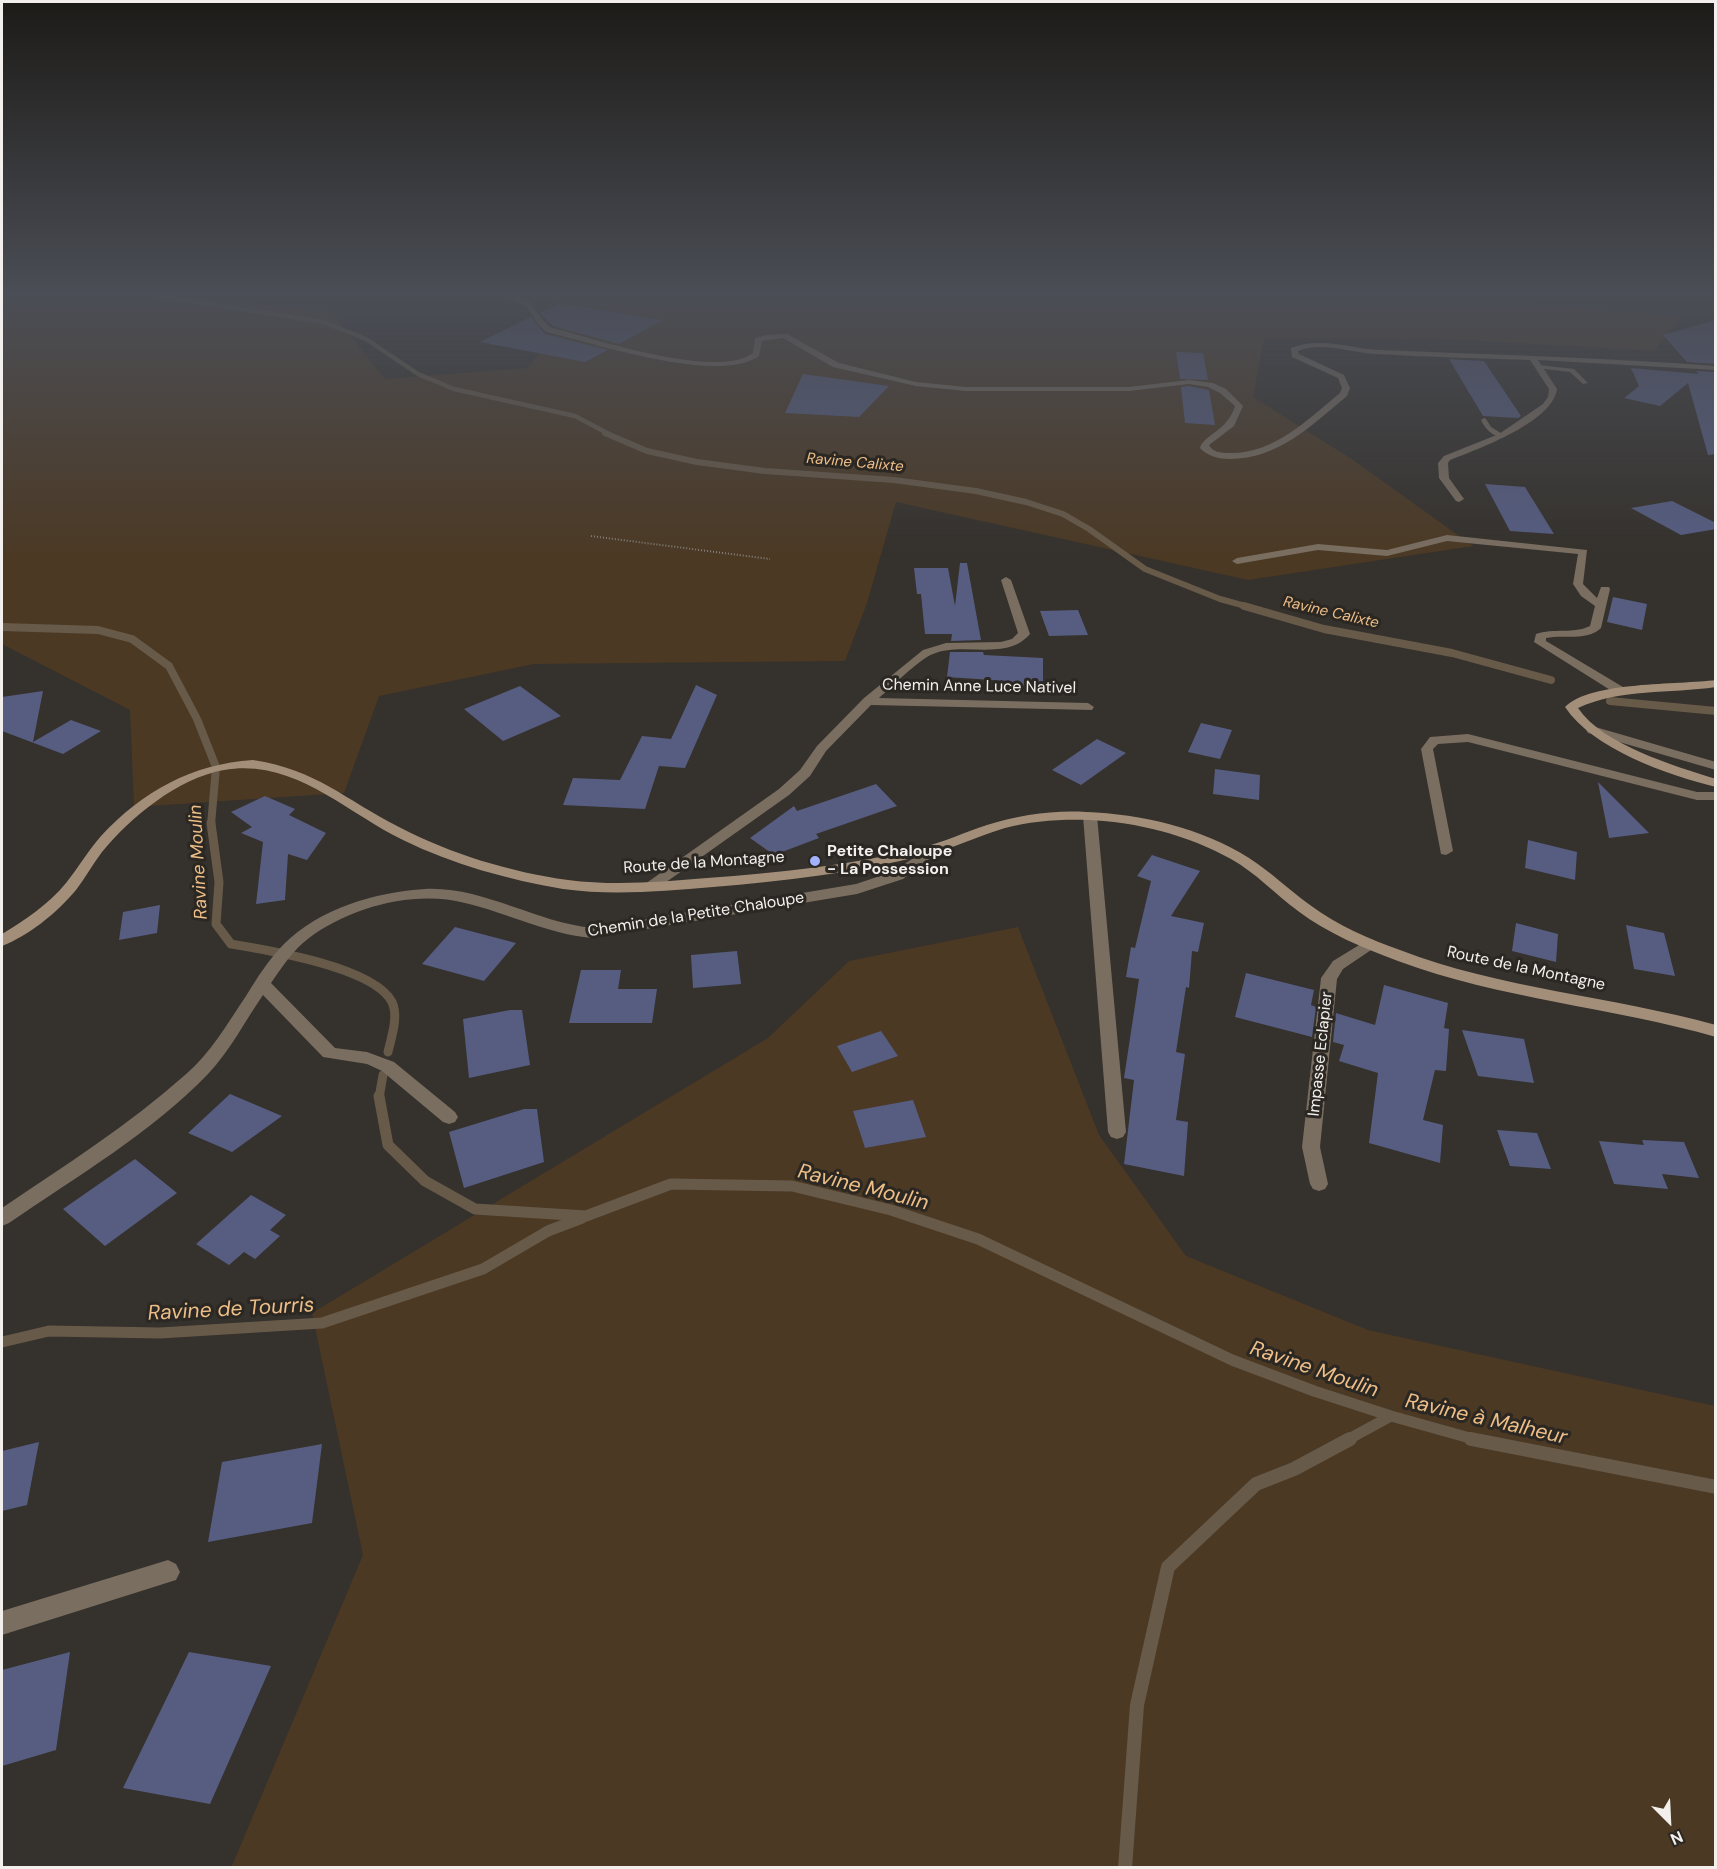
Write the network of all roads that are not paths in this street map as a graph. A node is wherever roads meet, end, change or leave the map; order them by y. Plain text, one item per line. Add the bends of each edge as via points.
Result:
1 (909, 382) edge
2 (1187, 382) edge
3 (1191, 382) edge
4 (1343, 382) edge
5 (1549, 382) edge
6 (1484, 420) dead end
7 (1502, 436) junction
8 (1460, 499) dead end
9 (1237, 561) dead end
10 (1006, 580) dead end
11 (1605, 589) dead end
12 (1601, 604) junction
13 (1716, 683) edge
14 (1619, 690) junction
15 (868, 701) junction
16 (1088, 707) dead end
17 (1592, 730) junction
18 (1716, 766) edge
19 (1716, 783) edge
20 (1716, 796) edge
21 (1090, 816) junction
22 (932, 850) junction
23 (1446, 850) dead end
24 (650, 887) junction
25 (2, 941) edge
26 (1370, 944) junction
27 (262, 984) junction
28 (1716, 1031) edge
29 (448, 1117) dead end
30 (1117, 1132) dead end
31 (1319, 1184) dead end
32 (2, 1218) edge
33 (168, 1572) dead end
34 (2, 1623) edge

1 - 2 street via 966,389 1129,389
3 - 4 street via 1223,391 1239,406 1228,430 1204,448 1209,453 1232,457 1268,450 1284,441 1344,394
5 - 7 street via 1553,389 1546,406
6 - 7 lane via 1488,428
7 - 8 street via 1454,454 1443,463 1444,478
9 - 12 street via 1318,547 1386,553 1447,538 1583,552 1578,584
10 - 15 street, Chemin Anne Luce Nativel via 1023,634 1016,641 936,648
11 - 12 street
12 - 14 street via 1595,628 1590,632 1548,633 1540,636 1540,642
13 - 14 main road
14 - 17 main road via 1571,707 1574,715
15 - 16 street, Chemin Anne Luce Nativel
15 - 24 street, Chemin Anne Luce Nativel via 784,792
17 - 18 street
17 - 19 main road via 1673,770
20 - 23 street via 1697,796 1468,738 1434,740 1427,749
21 - 22 main road, Route de la Montagne via 1012,822
21 - 26 main road, Route de la Montagne via 1174,831 1234,855 1329,925
21 - 30 street
22 - 24 main road, Route de la Montagne via 768,879
22 - 27 street, Chemin de la Petite Chaloupe via 912,869 856,889 592,933 541,925 459,896 429,893 397,897 366,905 311,931 290,948
24 - 25 main road, Route de la Montagne via 560,884 498,869 408,837 309,778 266,766 244,765 224,767 190,779 155,797 97,850 70,888 38,920
26 - 28 main road, Route de la Montagne via 1463,977 1675,1018
26 - 31 street, Impasse Eclapier via 1338,965 1329,978 1311,1147
27 - 29 street via 329,1053 379,1062
27 - 32 street, Chemin de la Petite Chaloupe via 225,1042 194,1077 145,1118
33 - 34 street

